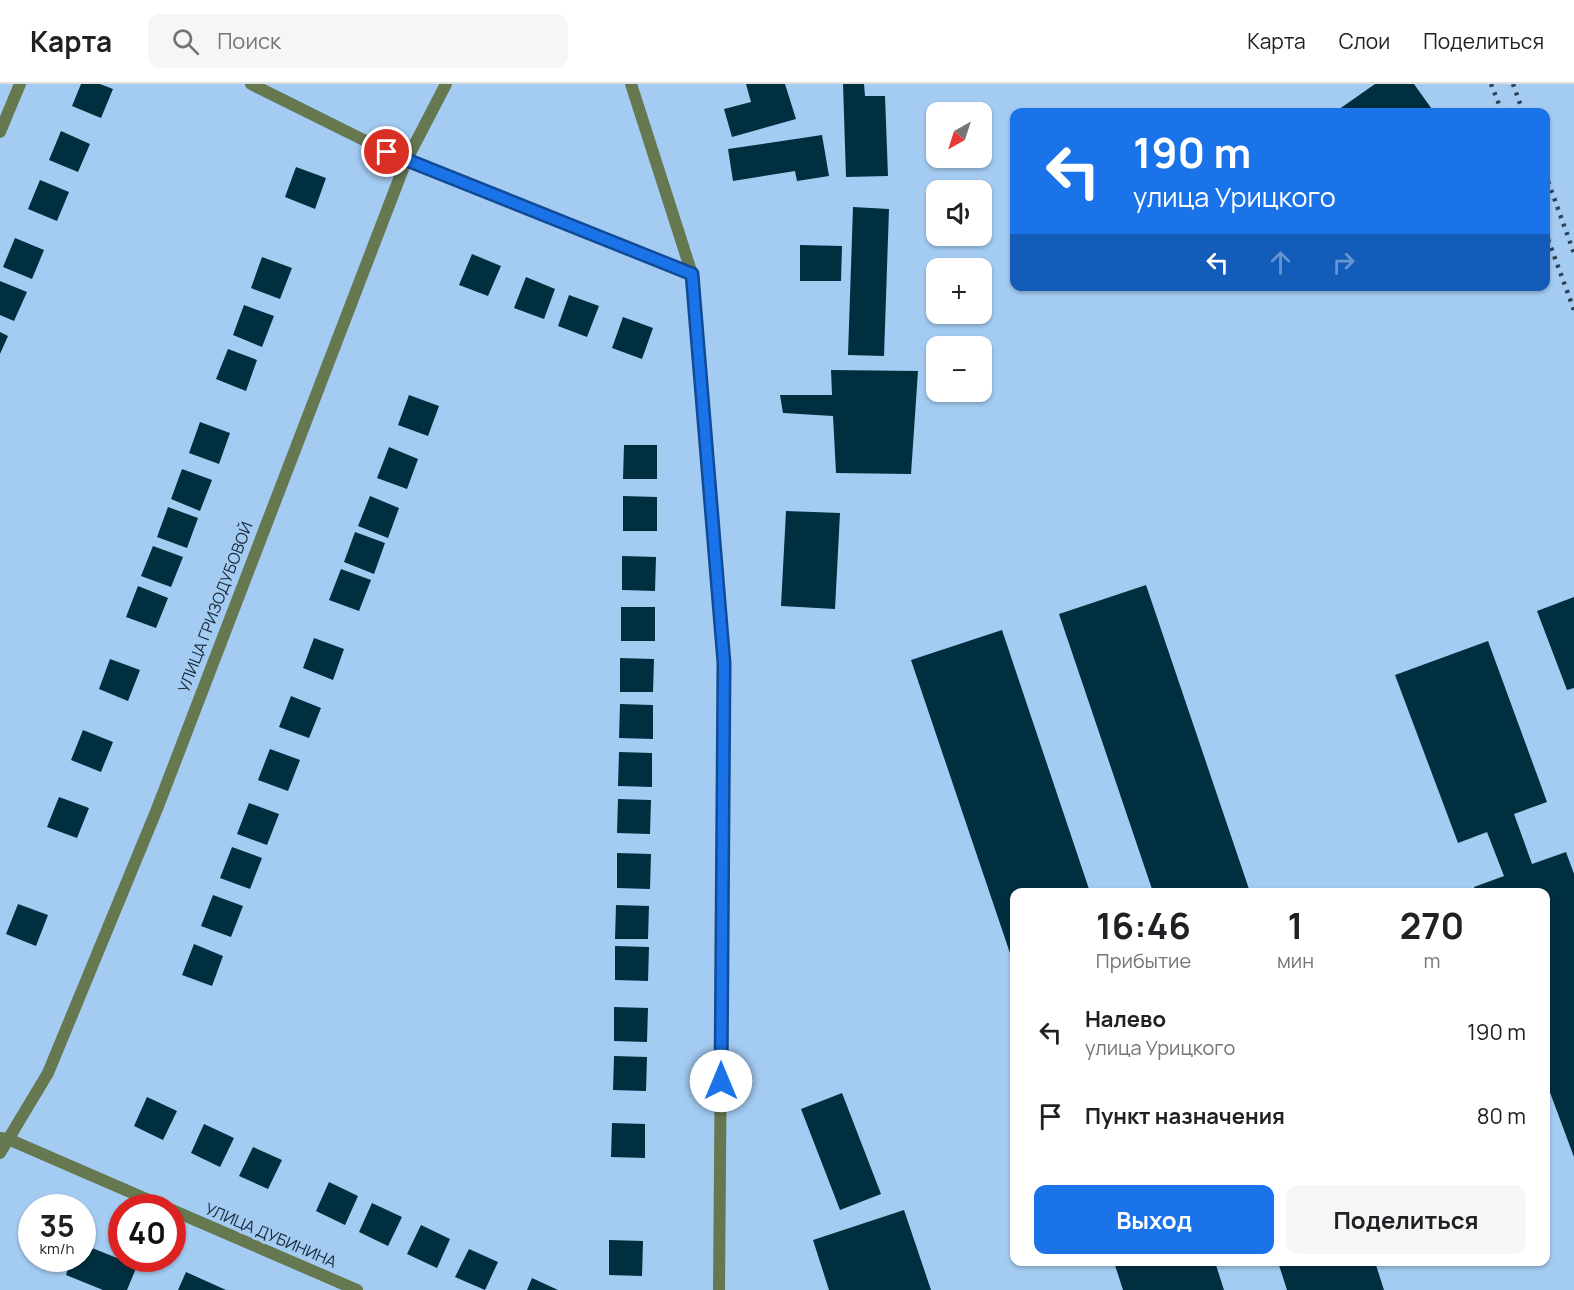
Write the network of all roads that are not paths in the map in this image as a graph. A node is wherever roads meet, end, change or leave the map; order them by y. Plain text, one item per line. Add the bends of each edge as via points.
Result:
1 (20, 84) edge
2 (251, 84) edge
3 (446, 84) edge
4 (631, 84) edge
5 (0, 132) edge
6 (406, 161) junction
7 (692, 274) junction
8 (4, 1138) edge
9 (0, 1153) edge
10 (134, 1194) edge
11 (186, 1216) edge
12 (357, 1290) edge
13 (719, 1290) edge

1 - 5 street
2 - 6 street
3 - 6 street, УЛИЦА ГРИЗОДУБОВОЙ
4 - 7 street
6 - 7 street
6 - 8 street, УЛИЦА ГРИЗОДУБОВОЙ via 157,809 48,1073
7 - 13 street via 724,663
8 - 9 street, УЛИЦА ГРИЗОДУБОВОЙ
8 - 10 street
11 - 12 street, УЛИЦА ДУБИНИНА

